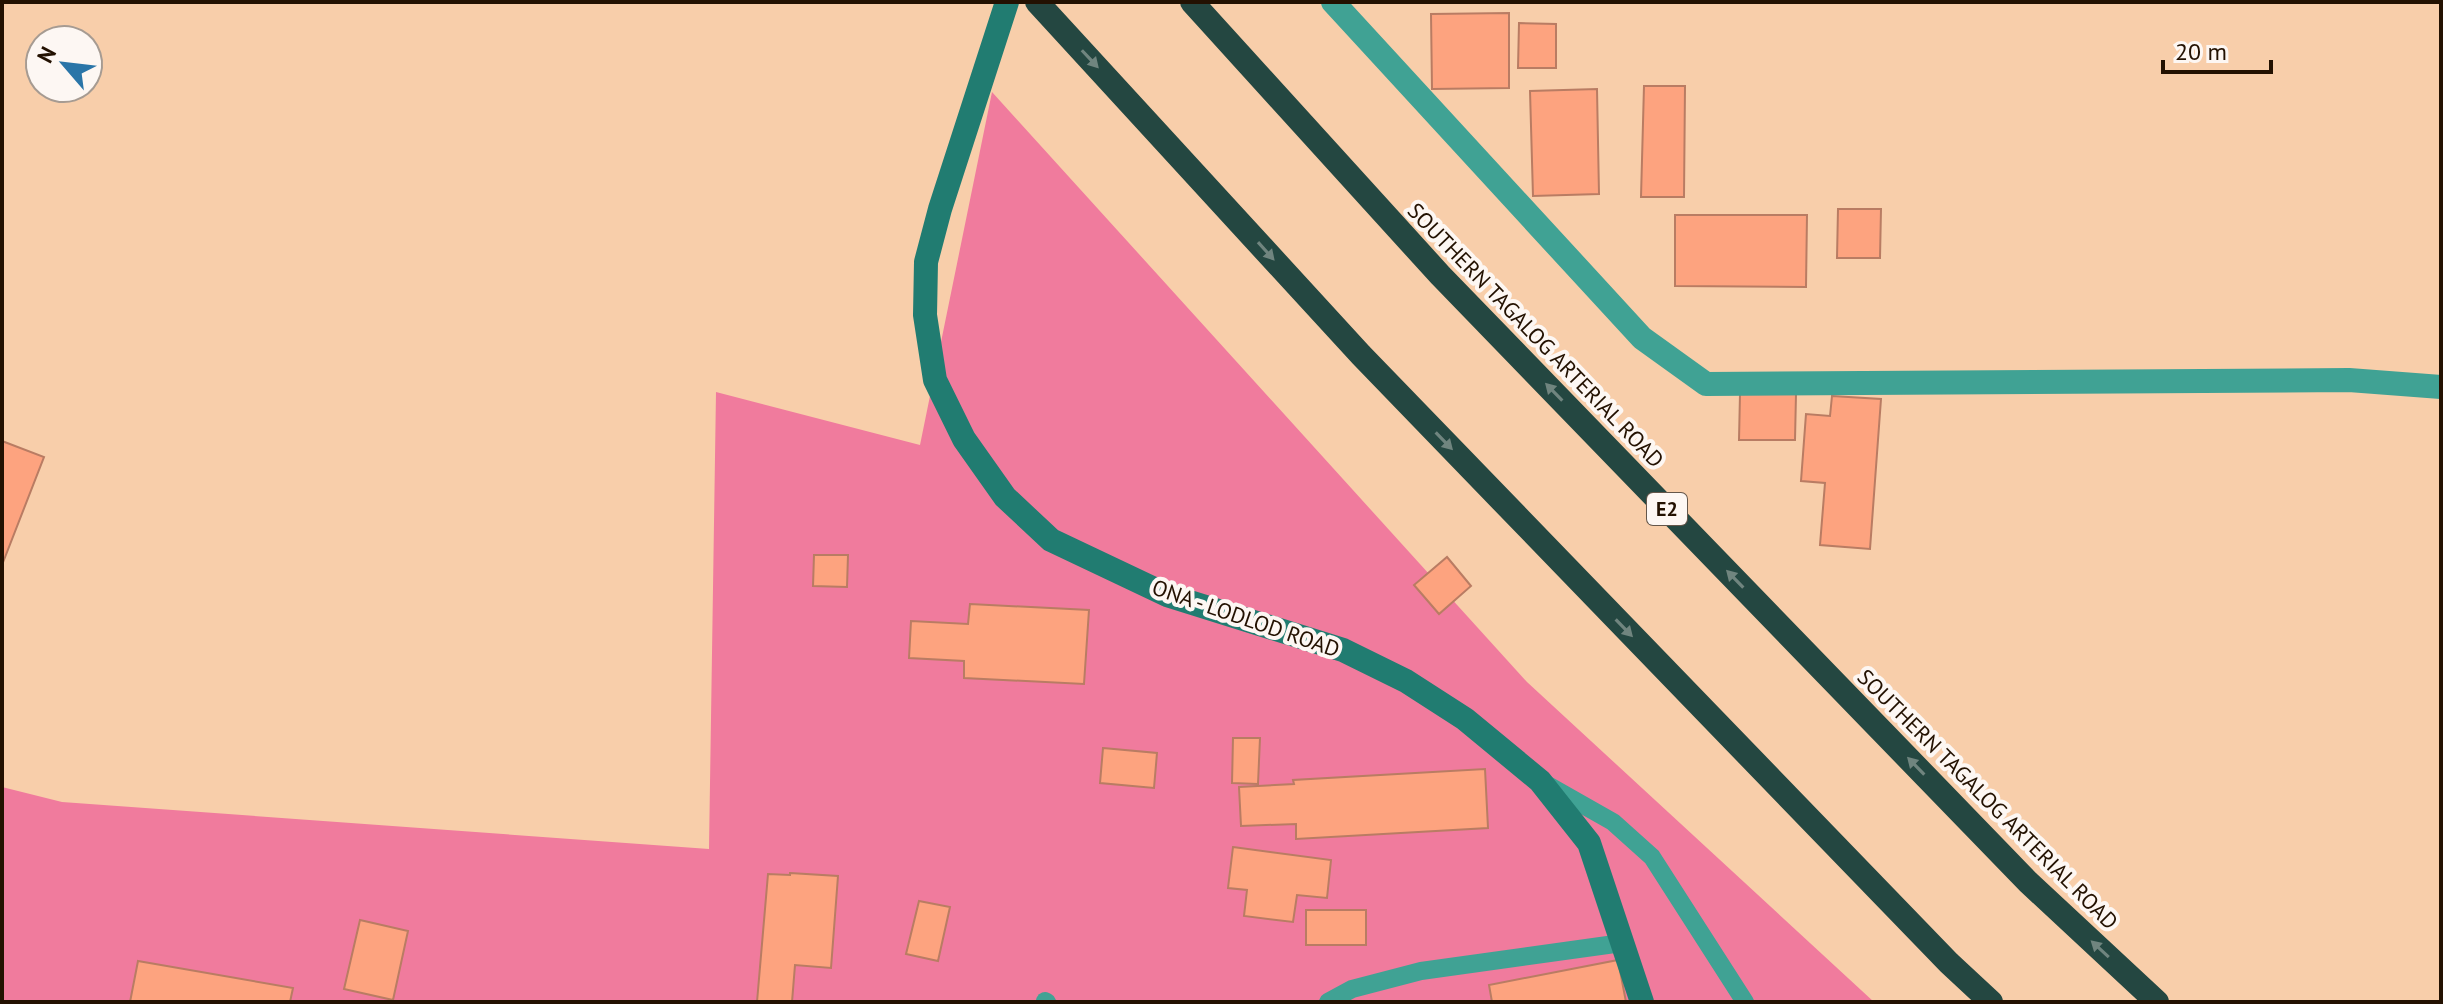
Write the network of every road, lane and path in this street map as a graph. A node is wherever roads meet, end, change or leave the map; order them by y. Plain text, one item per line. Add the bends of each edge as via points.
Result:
1 (1007, 2) edge
2 (1037, 2) edge
3 (1192, 2) edge
4 (1333, 2) edge
5 (2441, 387) edge
6 (1540, 781) junction
7 (1622, 943) junction
8 (1328, 1002) edge
9 (1642, 1002) edge
10 (1745, 1002) edge
11 (1991, 1002) edge
12 (2157, 1002) edge

1 - 6 main road, ONA - LODLOD ROAD via 926,262 925,315 935,380 964,439 1005,497 1051,540 1167,595 1343,650 1406,681 1465,719
2 -> 11 highway via 1372,367
12 -> 3 highway, SOUTHERN TAGALOG ARTERIAL ROAD / E2 via 2028,882 1440,275
4 - 5 street via 1642,338 1706,384 2349,380
6 - 7 main road, ONA - LODLOD ROAD via 1589,843
6 - 10 lane via 1613,822 1652,857
7 - 8 lane via 1421,971 1352,989
7 - 9 main road, ONA - LODLOD ROAD

